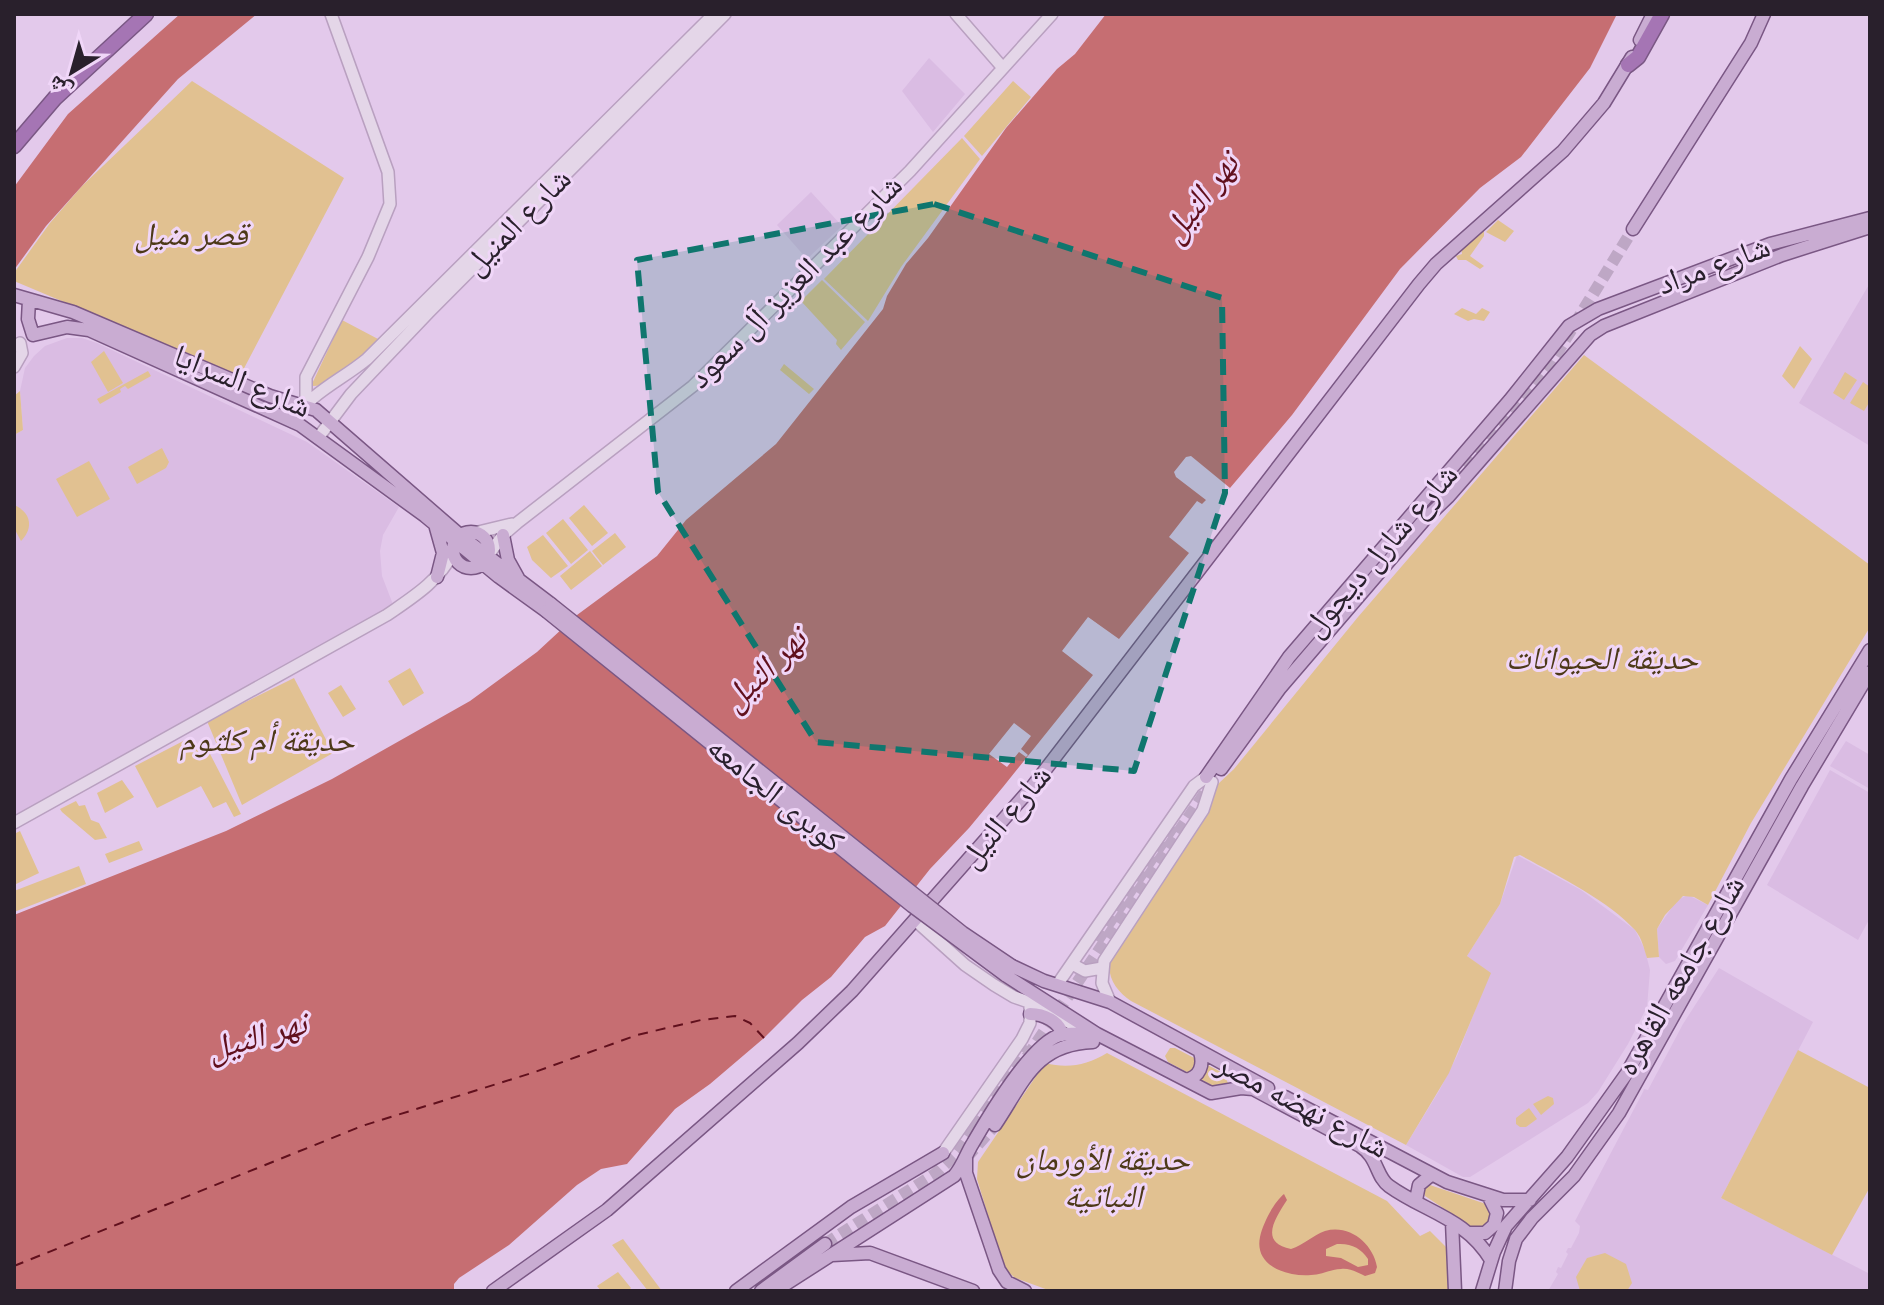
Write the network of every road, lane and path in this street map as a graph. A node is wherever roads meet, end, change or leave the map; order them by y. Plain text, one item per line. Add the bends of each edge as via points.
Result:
1 (146, 14) edge
2 (344, 14) edge
3 (714, 14) edge
4 (725, 14) edge
5 (956, 14) edge
6 (1052, 14) edge
7 (1653, 14) edge
8 (1662, 14) edge
9 (1764, 14) edge
10 (333, 19) edge
11 (1628, 65) junction
12 (1003, 68) junction
13 (14, 146) edge
14 (1870, 218) edge
15 (1870, 227) edge
16 (1633, 229) tunnel mouth
17 (20, 297) edge
18 (1598, 309) junction
19 (1604, 326) junction
20 (1564, 330) joint
21 (33, 335) junction
22 (1582, 344) joint
23 (17, 346) edge
24 (1550, 350) junction
25 (1564, 363) junction
26 (14, 367) edge
27 (340, 381) junction
28 (351, 394) junction
29 (305, 404) junction
30 (332, 421) junction
31 (293, 422) junction
32 (318, 438) junction
33 (432, 522) junction
34 (517, 523) junction
35 (503, 535) junction
36 (461, 541) junction
37 (487, 558) junction
38 (437, 577) junction
39 (520, 581) junction
40 (549, 608) junction
41 (1870, 650) edge
42 (1870, 672) edge
43 (1209, 779) junction
44 (1797, 782) junction
45 (14, 823) edge
46 (916, 921) junction
47 (1072, 964) junction
48 (1102, 968) junction
49 (1009, 971) junction
50 (1057, 985) junction
51 (1674, 986) junction
52 (1686, 994) junction
53 (1110, 1002) junction
54 (1030, 1009) junction
55 (1097, 1034) junction
56 (1062, 1035) junction
57 (1112, 1042) junction
58 (1200, 1052) junction
59 (1186, 1080) junction
60 (995, 1125) tunnel mouth
61 (943, 1153) joint
62 (966, 1156) junction
63 (1431, 1175) junction
64 (1489, 1197) junction
65 (1416, 1200) junction
66 (1530, 1200) junction
67 (1452, 1222) junction
68 (1469, 1233) junction
69 (827, 1249) junction
70 (1491, 1260) junction
71 (493, 1291) edge
72 (736, 1291) edge
73 (761, 1291) edge
74 (775, 1291) edge
75 (973, 1291) edge
76 (1025, 1291) edge
77 (1455, 1291) edge
78 (1482, 1291) edge
79 (1505, 1291) edge

1 - 13 highway via 55,98
2 - 10 street
3 - 27 street, شارع المنيل
4 - 28 street, شارع المنيل
5 - 12 street
6 - 12 street, شارع عبد العزيز آل سعود
7 - 11 main road, شارع النيل
8 - 11 highway
9 - 16 main road via 1683,156
10 - 29 street via 388,172 390,204 306,377
11 - 46 main road, شارع النيل via 1563,151 1436,264 1061,751
12 - 34 street, شارع عبد العزيز آل سعود via 910,171 693,386
14 - 18 main road, شارع مراد via 1770,244
15 - 19 main road, شارع مراد via 1782,255
17 - 21 main road
17 - 29 main road, شارع السرايا via 73,312 270,396
18 - 19 main road
18 - 20 main road, شارع مراد
19 - 22 main road, شارع مراد
20 - 24 main road, شارع شارل ديجول
21 - 23 street, شارع السرايا
21 - 31 main road, شارع السرايا via 67,327 89,330
22 - 25 main road, شارع شارل ديجول
23 - 26 street, شارع السرايا via 22,353
24 - 25 main road
24 - 43 main road, شارع شارل ديجول via 1289,657
25 - 43 main road, شارع شارل ديجول via 1280,688
27 - 28 street
27 - 29 street, شارع المنيل
28 - 30 street, شارع المنيل
29 - 30 main road, شارع السرايا
29 - 31 street, شارع المنيل
30 - 32 street, شارع المنيل
30 - 36 main road, شارع السرايا
31 - 32 main road, شارع السرايا
32 - 33 main road, شارع السرايا
33 - 36 main road, شارع السرايا
33 - 38 main road via 443,553
34 - 35 street, شارع عبد العزيز آل سعود
34 - 36 street, شارع عبد العزيز آل سعود
35 - 37 street, شارع عبد العزيز آل سعود
35 - 39 main road
36 - 37 main road, شارع السرايا
36 - 37 main road via 456,560 465,567
36 - 38 street
37 - 39 main road, شارع السرايا
37 - 40 main road, شارع السرايا
38 - 45 street via 367,627
39 - 40 main road, شارع السرايا
40 - 49 main road, كوبرى الجامعه, bridge
41 - 44 main road, شارع جامعه القاهره
42 - 44 main road, شارع جامعه القاهره
43 - 47 street via 1194,786
43 - 48 street via 1203,810
44 - 51 main road, شارع جامعه القاهره
44 - 52 main road, شارع جامعه القاهره
46 - 54 street via 979,975
46 - 71 main road, شارع النيل via 809,1033 667,1158 607,1210
47 - 48 street via 1085,971
47 - 50 street
48 - 53 street
49 - 50 main road, شارع نهضه مصر
49 - 55 main road, شارع نهضه مصر
50 - 53 main road, شارع نهضه مصر
51 - 52 main road
51 - 66 main road, شارع جامعه القاهره via 1609,1100
52 - 79 main road, شارع جامعه القاهره via 1595,1149 1516,1239
53 - 58 main road, شارع نهضه مصر
54 - 55 street
54 - 56 main road via 1060,1027
54 - 61 street via 1022,1039
55 - 56 main road
55 - 57 main road, شارع نهضه مصر
56 - 62 main road via 1031,1057
57 - 59 main road, شارع نهضه مصر
57 - 60 main road via 1079,1043 1044,1056
58 - 59 main road via 1201,1069
58 - 63 main road, شارع نهضه مصر
59 - 65 main road, شارع نهضه مصر via 1211,1093 1253,1089 1366,1150 1386,1185
61 - 72 main road via 851,1207
62 - 69 main road via 954,1176
62 - 76 main road via 966,1173 999,1270 1007,1282
63 - 64 main road, شارع نهضه مصر
63 - 65 main road via 1419,1185
64 - 66 main road, شارع نهضه مصر
64 - 68 main road via 1497,1213 1494,1225 1485,1233
65 - 67 main road, شارع نهضه مصر
66 - 70 main road, شارع جامعه القاهره via 1506,1226
67 - 68 main road, شارع نهضه مصر
67 - 77 main road
68 - 70 main road, شارع نهضه مصر
69 - 73 main road
69 - 74 main road
69 - 75 main road via 870,1253
70 - 78 main road, شارع جامعه القاهره

